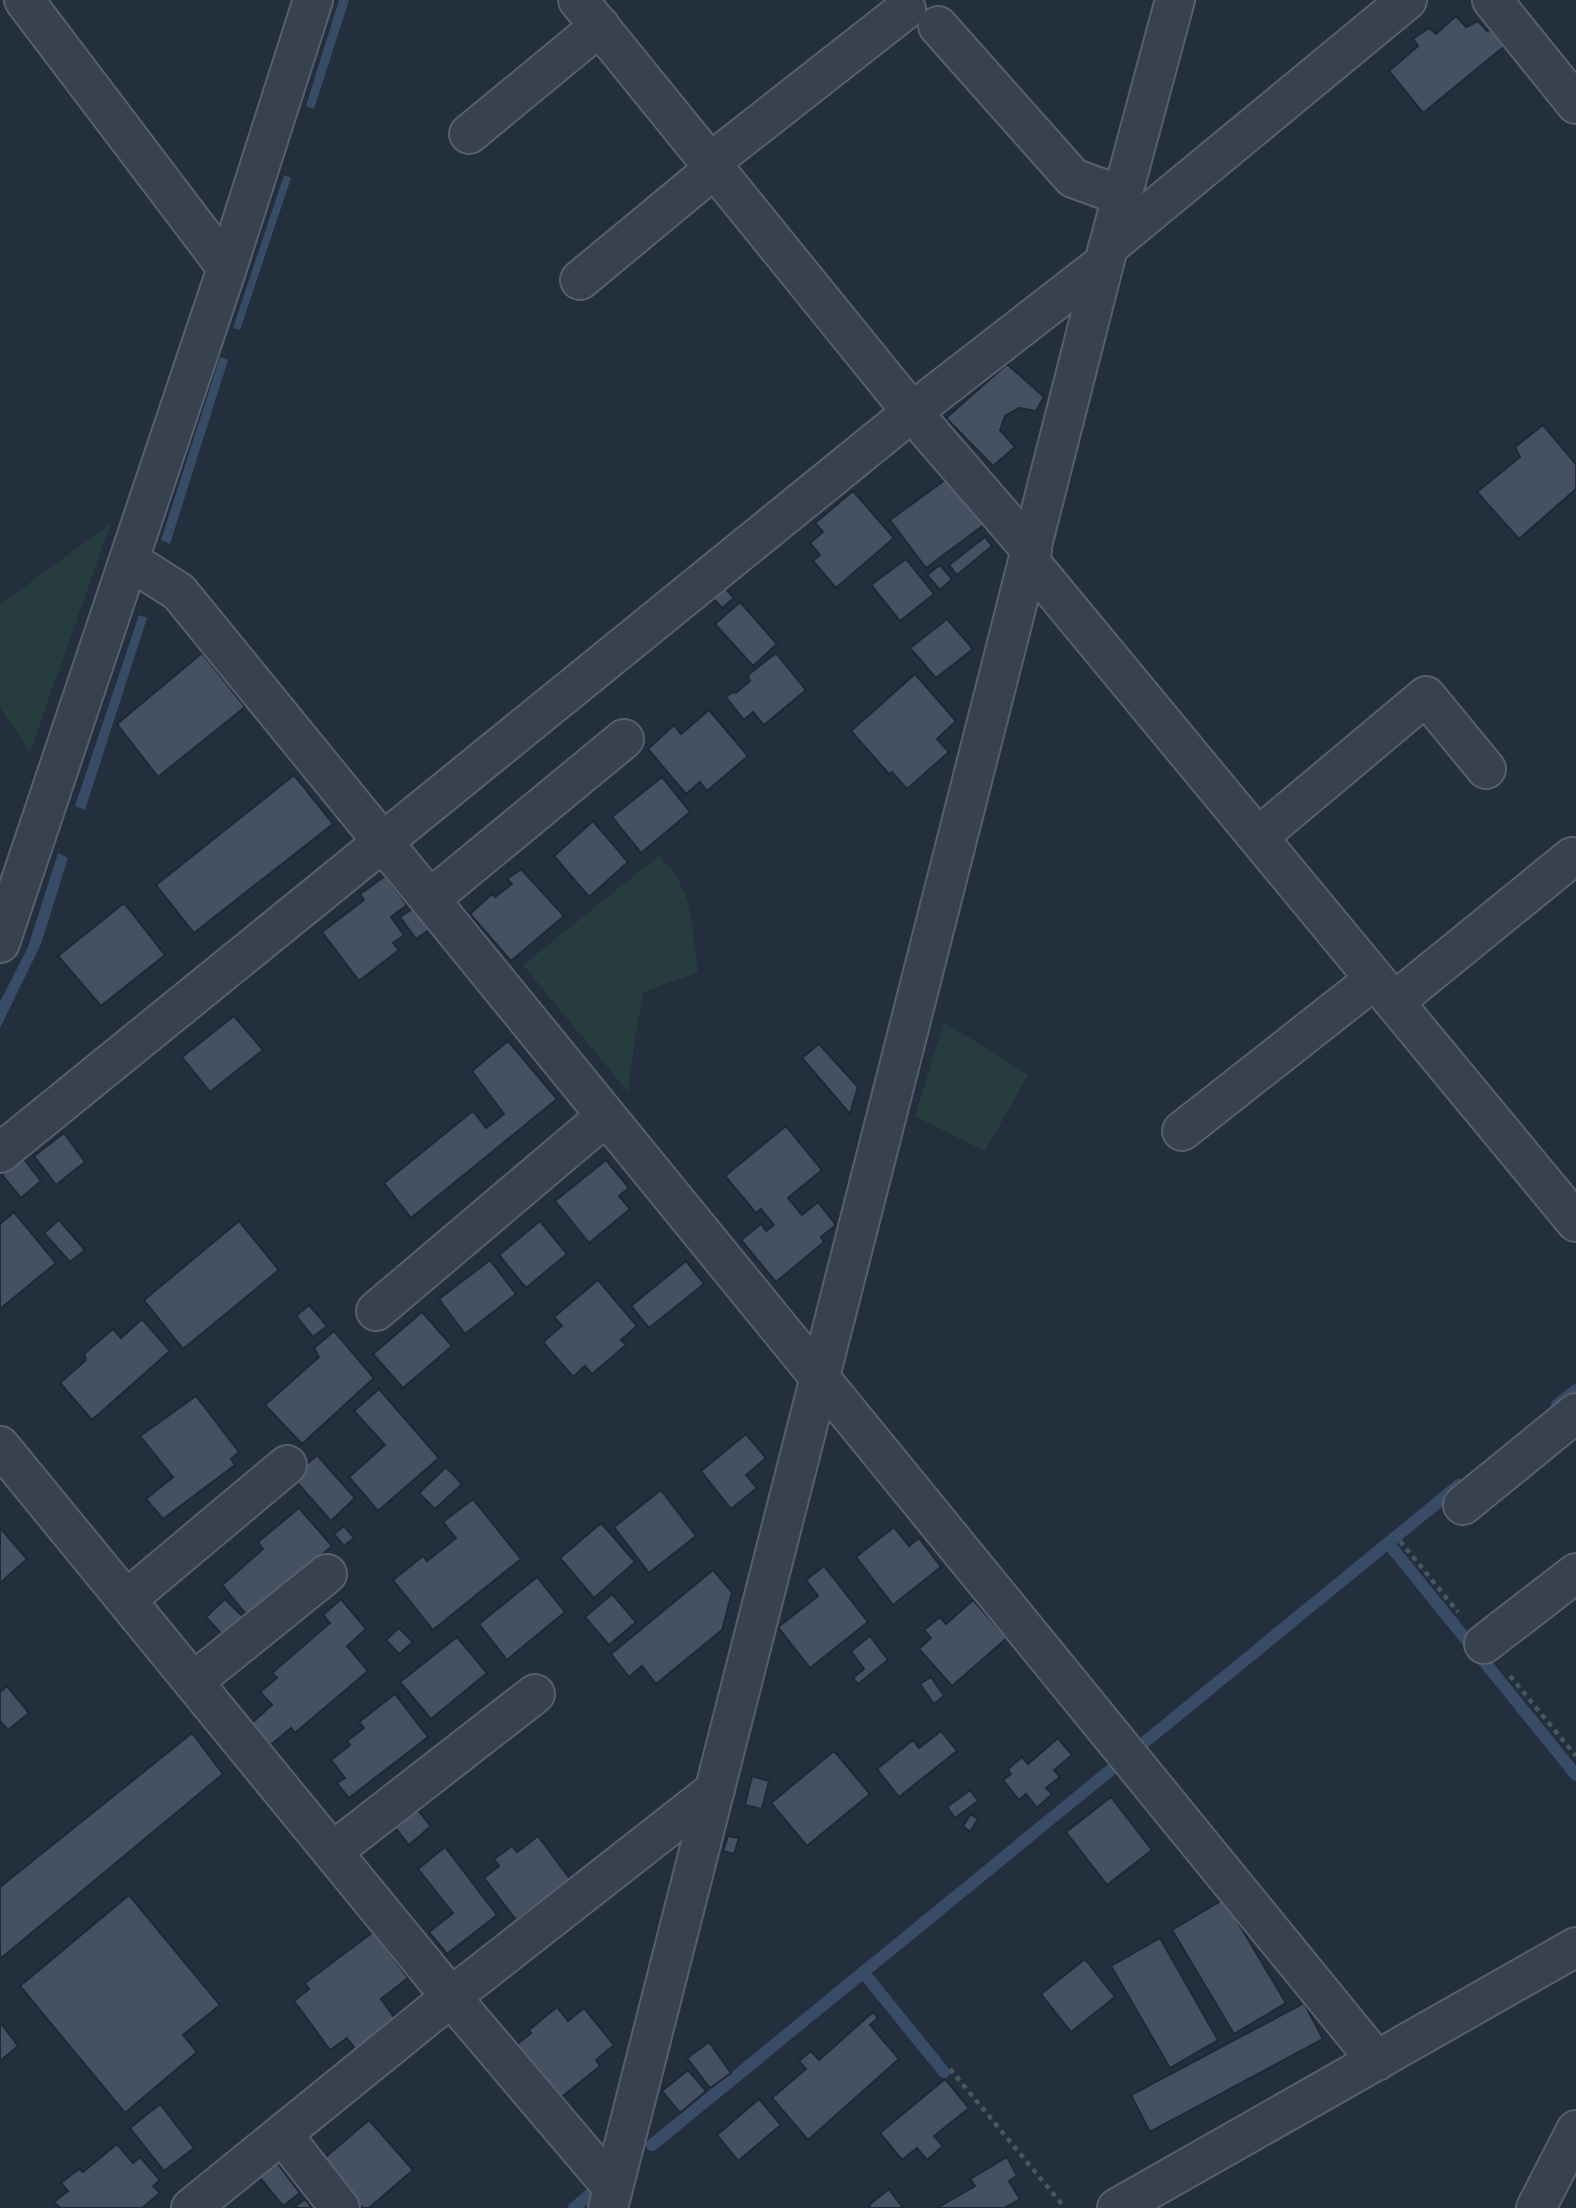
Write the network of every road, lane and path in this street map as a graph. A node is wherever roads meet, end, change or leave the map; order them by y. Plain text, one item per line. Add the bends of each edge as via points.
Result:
1 (24, 0) edge
2 (313, 0) edge
3 (1175, 0) edge
4 (1407, 0) edge
5 (1492, 0) edge
6 (589, 13) edge
7 (1576, 104) edge
8 (469, 134) dead end
9 (713, 165) junction
10 (1122, 196) junction
11 (1106, 255) junction
12 (227, 268) junction
13 (580, 280) dead end
14 (912, 412) junction
15 (1031, 556) junction
16 (129, 560) junction
17 (624, 739) dead end
18 (1486, 769) dead end
19 (1258, 837) junction
20 (384, 842) junction
21 (1572, 857) dead end
22 (430, 899) junction
23 (0, 943) edge
24 (1385, 990) junction
25 (606, 1116) junction
26 (1182, 1131) dead end
27 (0, 1153) edge
28 (1576, 1222) edge
29 (376, 1311) dead end
30 (820, 1381) junction
31 (1576, 1413) edge
32 (0, 1446) edge
33 (287, 1465) dead end
34 (1463, 1505) dead end
35 (1576, 1573) edge
36 (327, 1574) dead end
37 (126, 1600) junction
38 (1484, 1644) dead end
39 (193, 1682) junction
40 (535, 1694) dead end
41 (715, 1790) junction
42 (332, 1852) junction
43 (1576, 1947) edge
44 (451, 1997) junction
45 (1377, 2061) junction
46 (950, 2069) dead end
47 (1576, 2130) edge
48 (282, 2134) junction
49 (611, 2198) edge
50 (191, 2208) edge
51 (340, 2208) edge
52 (1065, 2208) edge
53 (1118, 2208) edge
54 (1536, 2208) edge

1 - 12 street
2 - 12 street
3 - 10 street
4 - 11 street
5 - 7 street
6 - 8 street
6 - 9 street
9 - 10 street via 922,17 1073,178
9 - 13 street
9 - 14 street
10 - 11 street
11 - 14 street
11 - 15 street
12 - 16 street
14 - 15 street
14 - 20 street
15 - 19 street
15 - 30 street
16 - 20 street via 179,592
16 - 23 street
17 - 22 street
18 - 19 street via 1426,696
19 - 24 street
20 - 22 street
20 - 27 street
21 - 24 street
22 - 25 street
24 - 26 street
24 - 28 street
25 - 29 street
25 - 30 street
30 - 41 street
30 - 45 street
31 - 34 street
32 - 37 street
33 - 37 street
35 - 38 street
36 - 39 street
37 - 39 street
39 - 42 street
40 - 42 street
41 - 44 street
41 - 49 street
42 - 44 street
43 - 45 street
44 - 48 street
44 - 49 street
45 - 53 street
46 - 52 path
47 - 54 street
48 - 50 street
48 - 51 street

